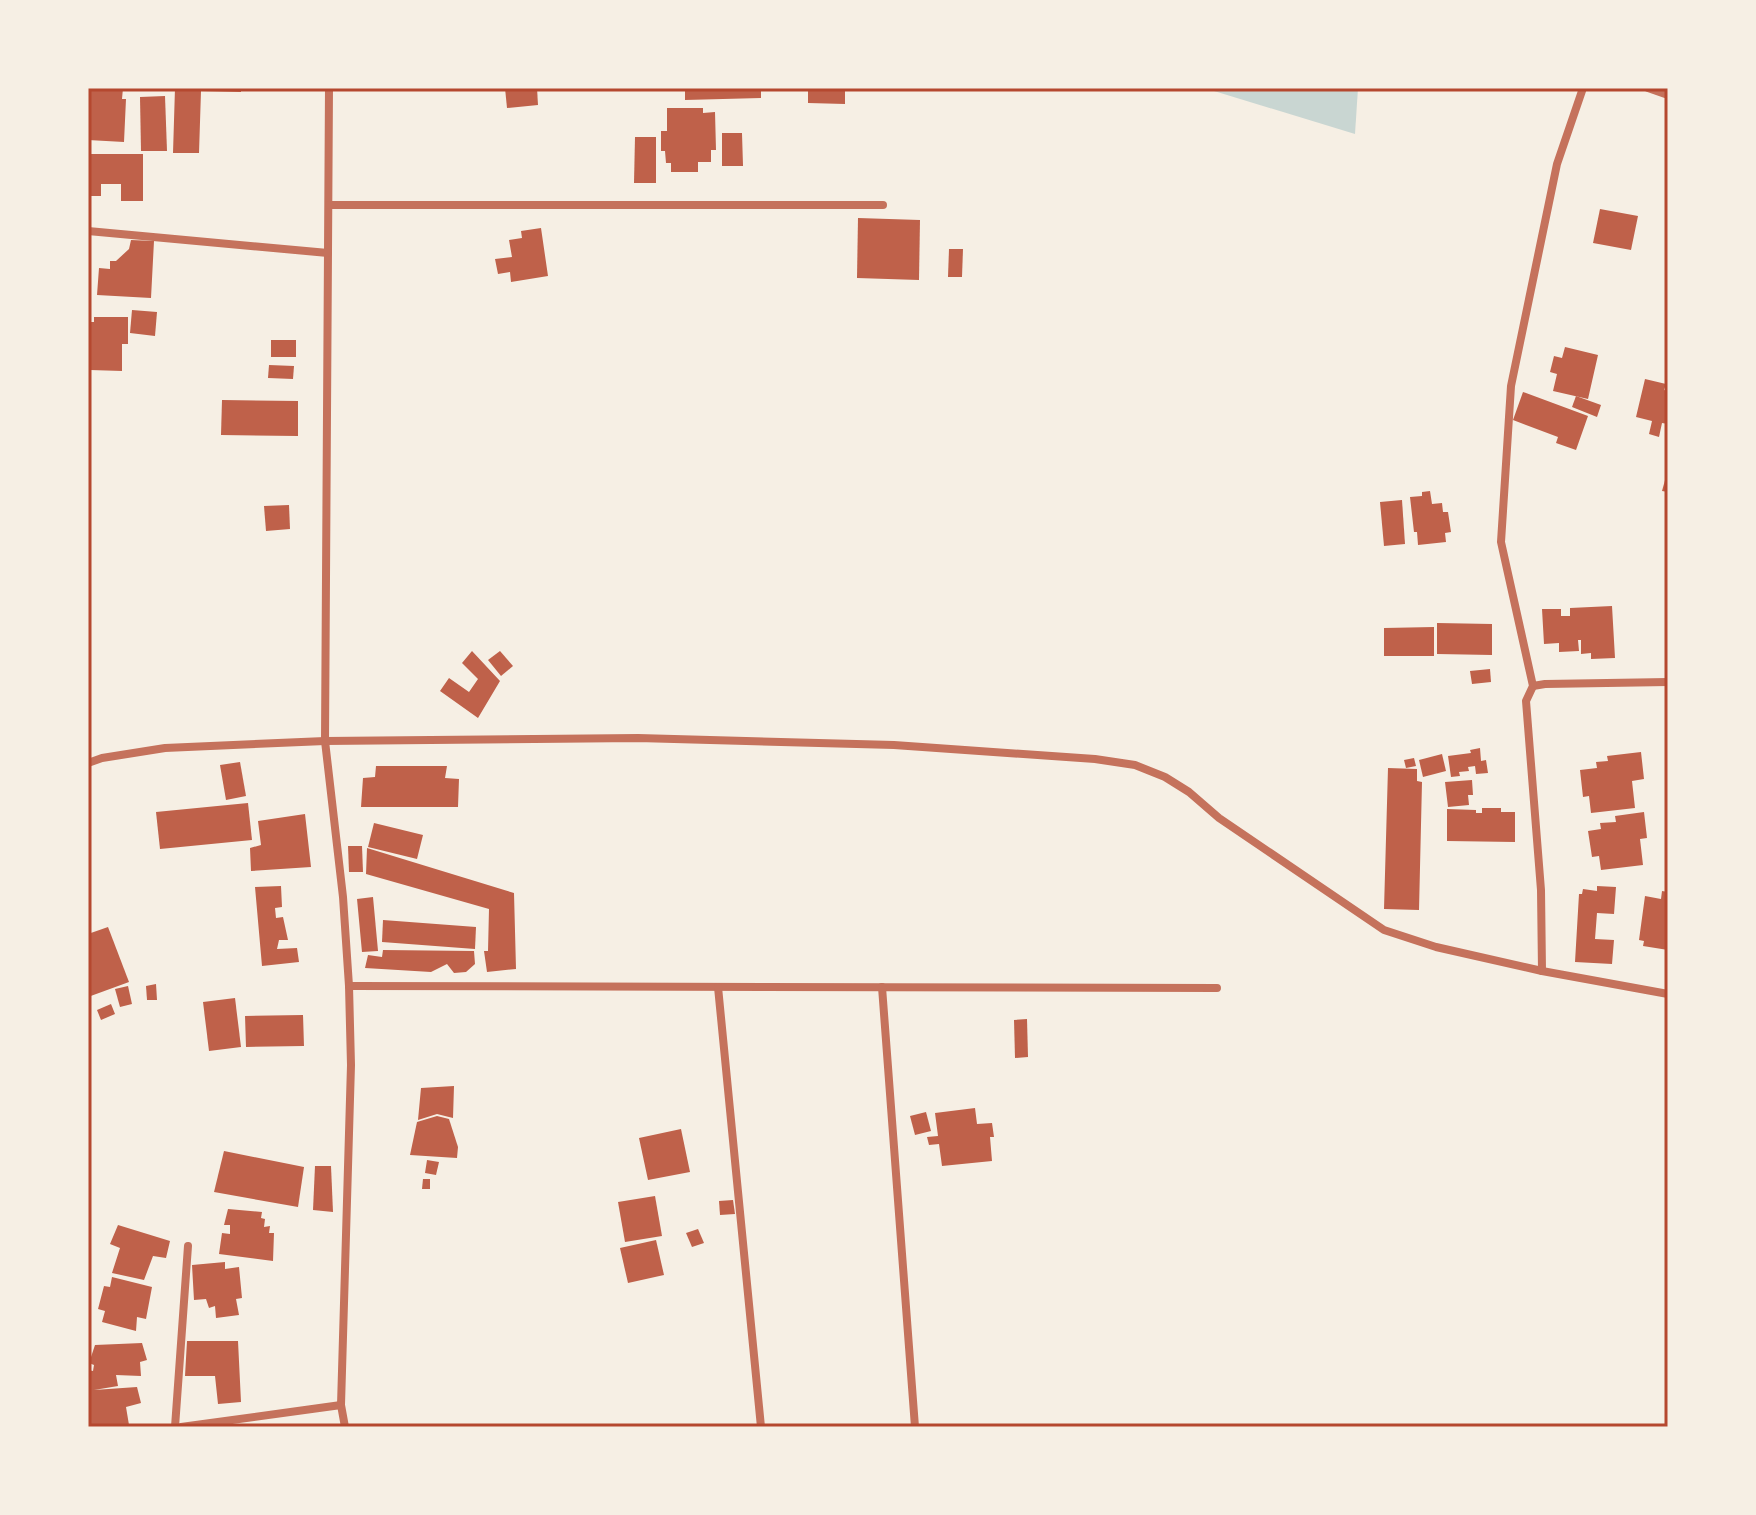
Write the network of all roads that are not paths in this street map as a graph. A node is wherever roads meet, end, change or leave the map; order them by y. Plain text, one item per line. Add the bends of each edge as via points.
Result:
1 (329, 88) edge
2 (1583, 88) edge
3 (1648, 88) edge
4 (1668, 95) edge
5 (329, 205) junction
6 (883, 205) dead end
7 (88, 231) edge
8 (328, 253) junction
9 (1668, 682) edge
10 (1533, 686) junction
11 (325, 741) junction
12 (88, 763) edge
13 (1542, 971) junction
14 (349, 986) junction
15 (718, 987) junction
16 (882, 987) junction
17 (1217, 988) dead end
18 (1668, 994) edge
19 (188, 1246) dead end
20 (341, 1405) junction
21 (178, 1427) edge
22 (345, 1427) edge
23 (761, 1427) edge
24 (915, 1427) edge

1 - 5 street
2 - 10 street via 1557,164 1511,386 1501,542
3 - 4 street
5 - 6 street
5 - 8 street
7 - 8 street
8 - 11 street
9 - 10 street
10 - 13 street via 1526,701
11 - 12 street via 165,748
11 - 13 street via 638,738 894,745 1135,765 1189,792 1384,930
11 - 14 street
13 - 18 street
14 - 15 street
14 - 20 street
15 - 16 street
15 - 23 street
16 - 17 street
16 - 24 street
19 - 21 street
20 - 21 street
20 - 22 street

